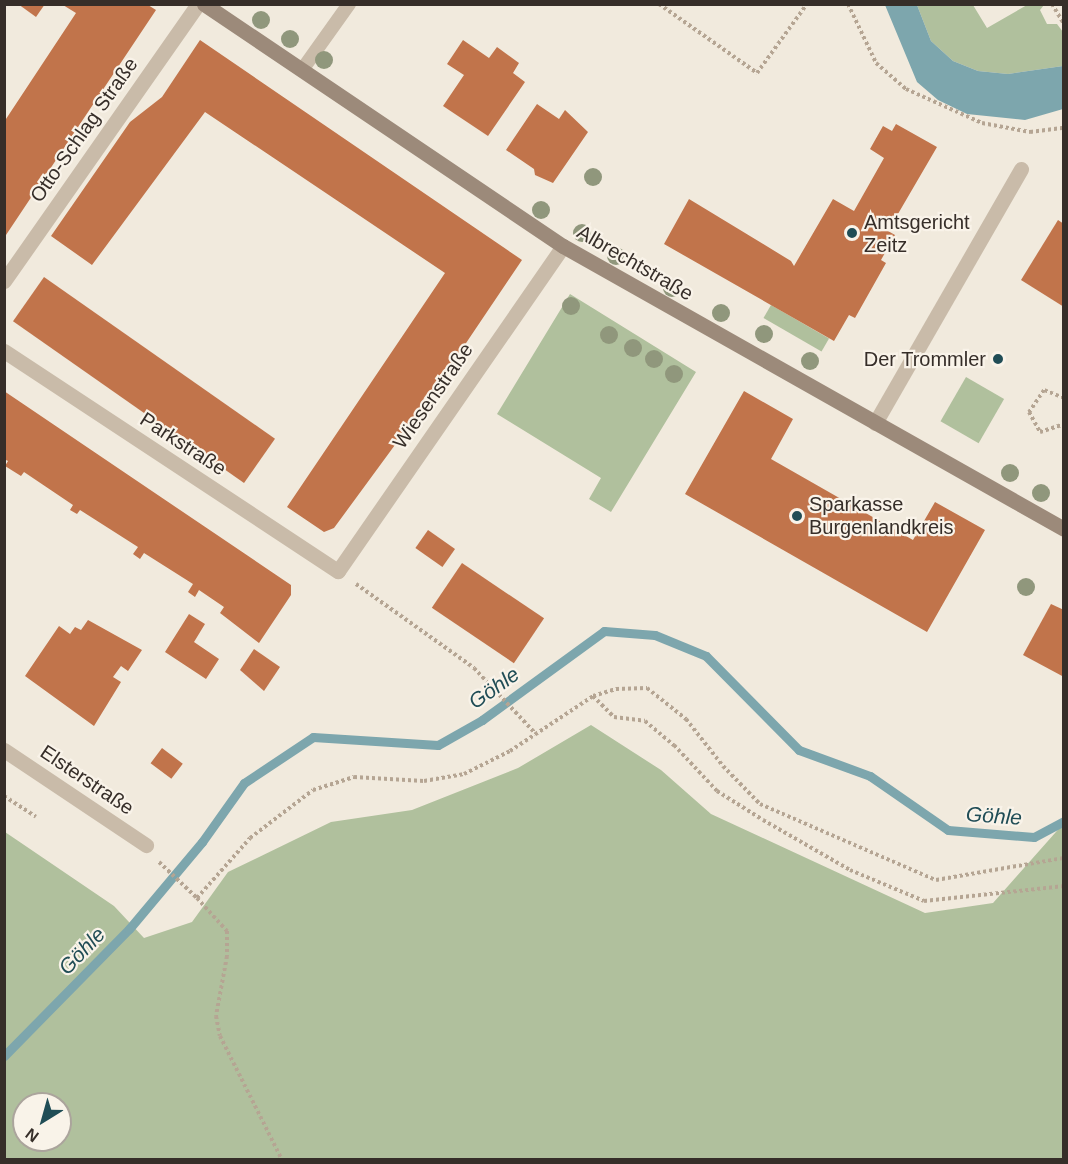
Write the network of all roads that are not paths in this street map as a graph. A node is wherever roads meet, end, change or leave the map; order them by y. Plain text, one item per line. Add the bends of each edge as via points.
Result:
1 (198, 4) edge
2 (204, 4) edge
3 (349, 4) edge
4 (302, 70) junction
5 (1021, 169) dead end
6 (563, 246) junction
7 (4, 281) edge
8 (4, 351) edge
9 (875, 423) junction
10 (1064, 529) edge
11 (338, 571) joint
12 (4, 750) edge
13 (146, 845) dead end

1 - 7 street, Otto-Schlag Straße
2 - 4 main road, Albrechtstraße
3 - 4 lane
4 - 6 main road, Albrechtstraße
5 - 9 street
6 - 9 main road, Albrechtstraße
6 - 11 street, Wiesenstraße
8 - 11 street, Parkstraße
9 - 10 main road, Albrechtstraße
12 - 13 street, Elsterstraße

